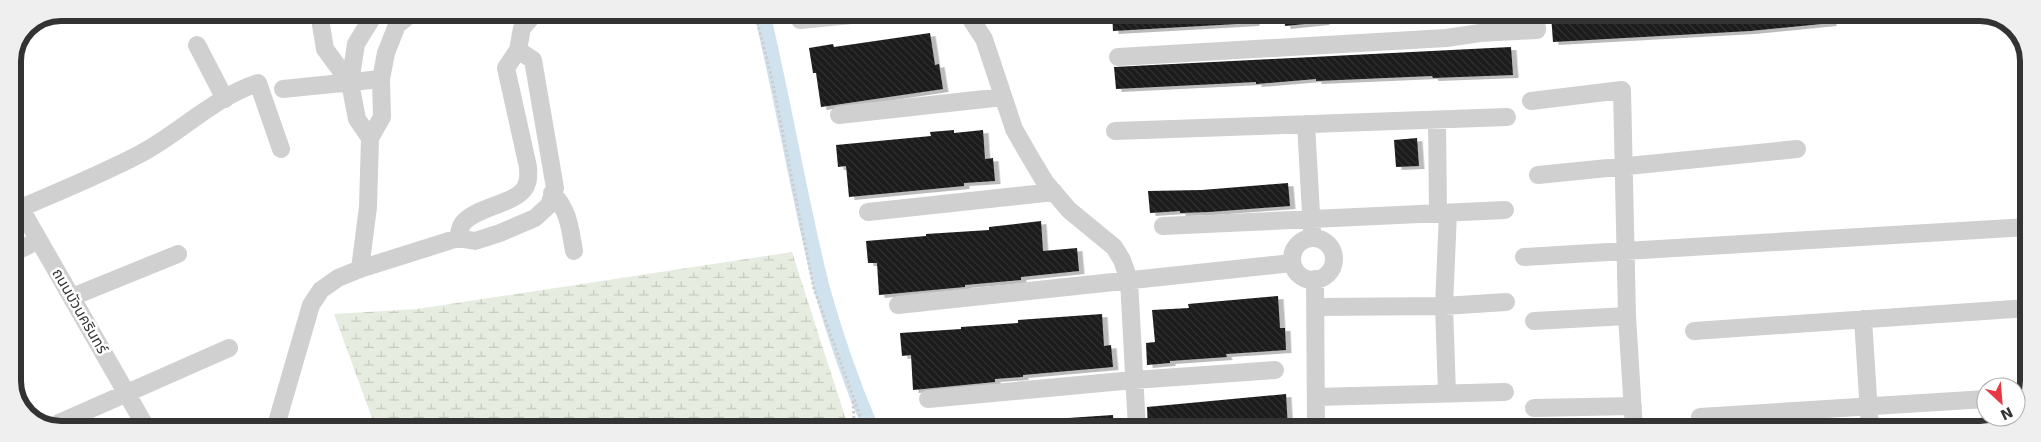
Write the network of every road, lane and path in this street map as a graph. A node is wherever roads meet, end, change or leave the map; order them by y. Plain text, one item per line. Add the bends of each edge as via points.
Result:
1 (320, 21) edge
2 (370, 21) edge
3 (402, 21) edge
4 (528, 21) edge
5 (757, 21) edge
6 (972, 21) edge
7 (1536, 21) edge
8 (197, 44) dead end
9 (518, 50) junction
10 (1118, 57) dead end
11 (381, 79) junction
12 (350, 83) junction
13 (283, 89) dead end
14 (1003, 97) junction
15 (225, 99) junction
16 (1531, 101) dead end
17 (839, 115) dead end
18 (1507, 117) dead end
19 (1437, 120) junction
20 (1306, 124) junction
21 (1116, 132) dead end
22 (370, 138) junction
23 (1796, 149) dead end
24 (281, 150) dead end
25 (1624, 166) junction
26 (1538, 175) dead end
27 (1054, 192) junction
28 (552, 194) junction
29 (21, 200) edge
30 (504, 201) junction
31 (21, 209) edge
32 (1505, 210) dead end
33 (868, 212) dead end
34 (1443, 213) junction
35 (1312, 219) junction
36 (1163, 226) dead end
37 (515, 227) junction
38 (2020, 228) edge
39 (458, 238) junction
40 (1312, 238) junction
41 (39, 240) junction
42 (21, 249) edge
43 (574, 251) dead end
44 (1626, 252) junction
45 (178, 254) dead end
46 (1524, 257) dead end
47 (1292, 263) junction
48 (360, 269) junction
49 (1315, 279) junction
50 (1128, 280) junction
51 (72, 297) junction
52 (1506, 302) dead end
53 (898, 305) dead end
54 (1444, 306) junction
55 (1316, 307) junction
56 (2020, 309) edge
57 (1627, 316) junction
58 (1863, 319) junction
59 (1534, 321) dead end
60 (1694, 331) dead end
61 (229, 348) dead end
62 (1275, 370) dead end
63 (1134, 380) junction
64 (126, 392) junction
65 (1505, 392) dead end
66 (1447, 394) junction
67 (1316, 397) junction
68 (853, 398) junction
69 (928, 399) dead end
70 (1976, 400) edge
71 (1633, 406) junction
72 (1868, 406) junction
73 (1534, 408) dead end
74 (1700, 417) dead end
75 (65, 421) edge
76 (142, 421) edge
77 (277, 421) edge
78 (854, 421) edge
79 (862, 421) dead end
80 (1137, 421) edge
81 (1316, 421) edge
82 (1634, 421) edge
83 (1869, 421) edge

1 - 12 street via 325,49
2 - 12 street via 356,44
3 - 11 street via 397,25 386,53
4 - 9 street via 522,28
5 - 68 path via 814,289
6 - 14 street via 984,40
7 - 10 street via 1537,30 1446,38
8 - 15 street
9 - 28 street via 533,60 555,188
9 - 30 street via 506,68 528,167 528,183 520,195
11 - 12 street
11 - 22 street via 382,116
12 - 13 street
12 - 22 street via 357,119
14 - 17 street
14 - 27 street via 1014,129
15 - 24 street via 258,83
15 - 29 street via 140,154
16 - 25 street via 1622,90
18 - 19 street
19 - 20 street
19 - 34 street
20 - 21 street
20 - 35 street
22 - 48 street via 368,207
23 - 25 street
25 - 26 street
25 - 44 street
27 - 33 street
27 - 50 street via 1069,210 1114,247
28 - 37 street via 549,205 535,218
28 - 43 street via 569,219
30 - 37 street
30 - 39 street via 470,217 462,224
31 - 41 street, ถนนบัวนครินทร์
32 - 34 street
34 - 35 street
34 - 54 street
35 - 36 street
35 - 40 street
37 - 39 street via 475,240
38 - 44 street
39 - 48 street
40 - 47 street via 1301,242 1293,251
40 - 49 street via 1324,241 1332,249 1334,261 1329,272
41 - 42 street
41 - 51 street, ถนนบัวนครินทร์
44 - 46 street
44 - 57 street
45 - 51 street
47 - 49 street via 1298,273
47 - 50 street
48 - 77 street via 338,278 321,290 311,305
49 - 55 street
50 - 53 street
50 - 63 street
51 - 64 street, ถนนบัวนครินทร์
52 - 54 street
54 - 55 street
54 - 66 street
55 - 67 street
56 - 58 street
57 - 59 street
57 - 71 street
58 - 60 street
58 - 72 street
61 - 64 street
62 - 63 street
63 - 69 street
63 - 80 street
64 - 75 street
64 - 76 street, ถนนบัวนครินทร์
65 - 66 street
66 - 67 street
67 - 81 street
68 - 78 path
68 - 79 path
70 - 72 street
71 - 73 street
71 - 82 street
72 - 74 street
72 - 83 street

